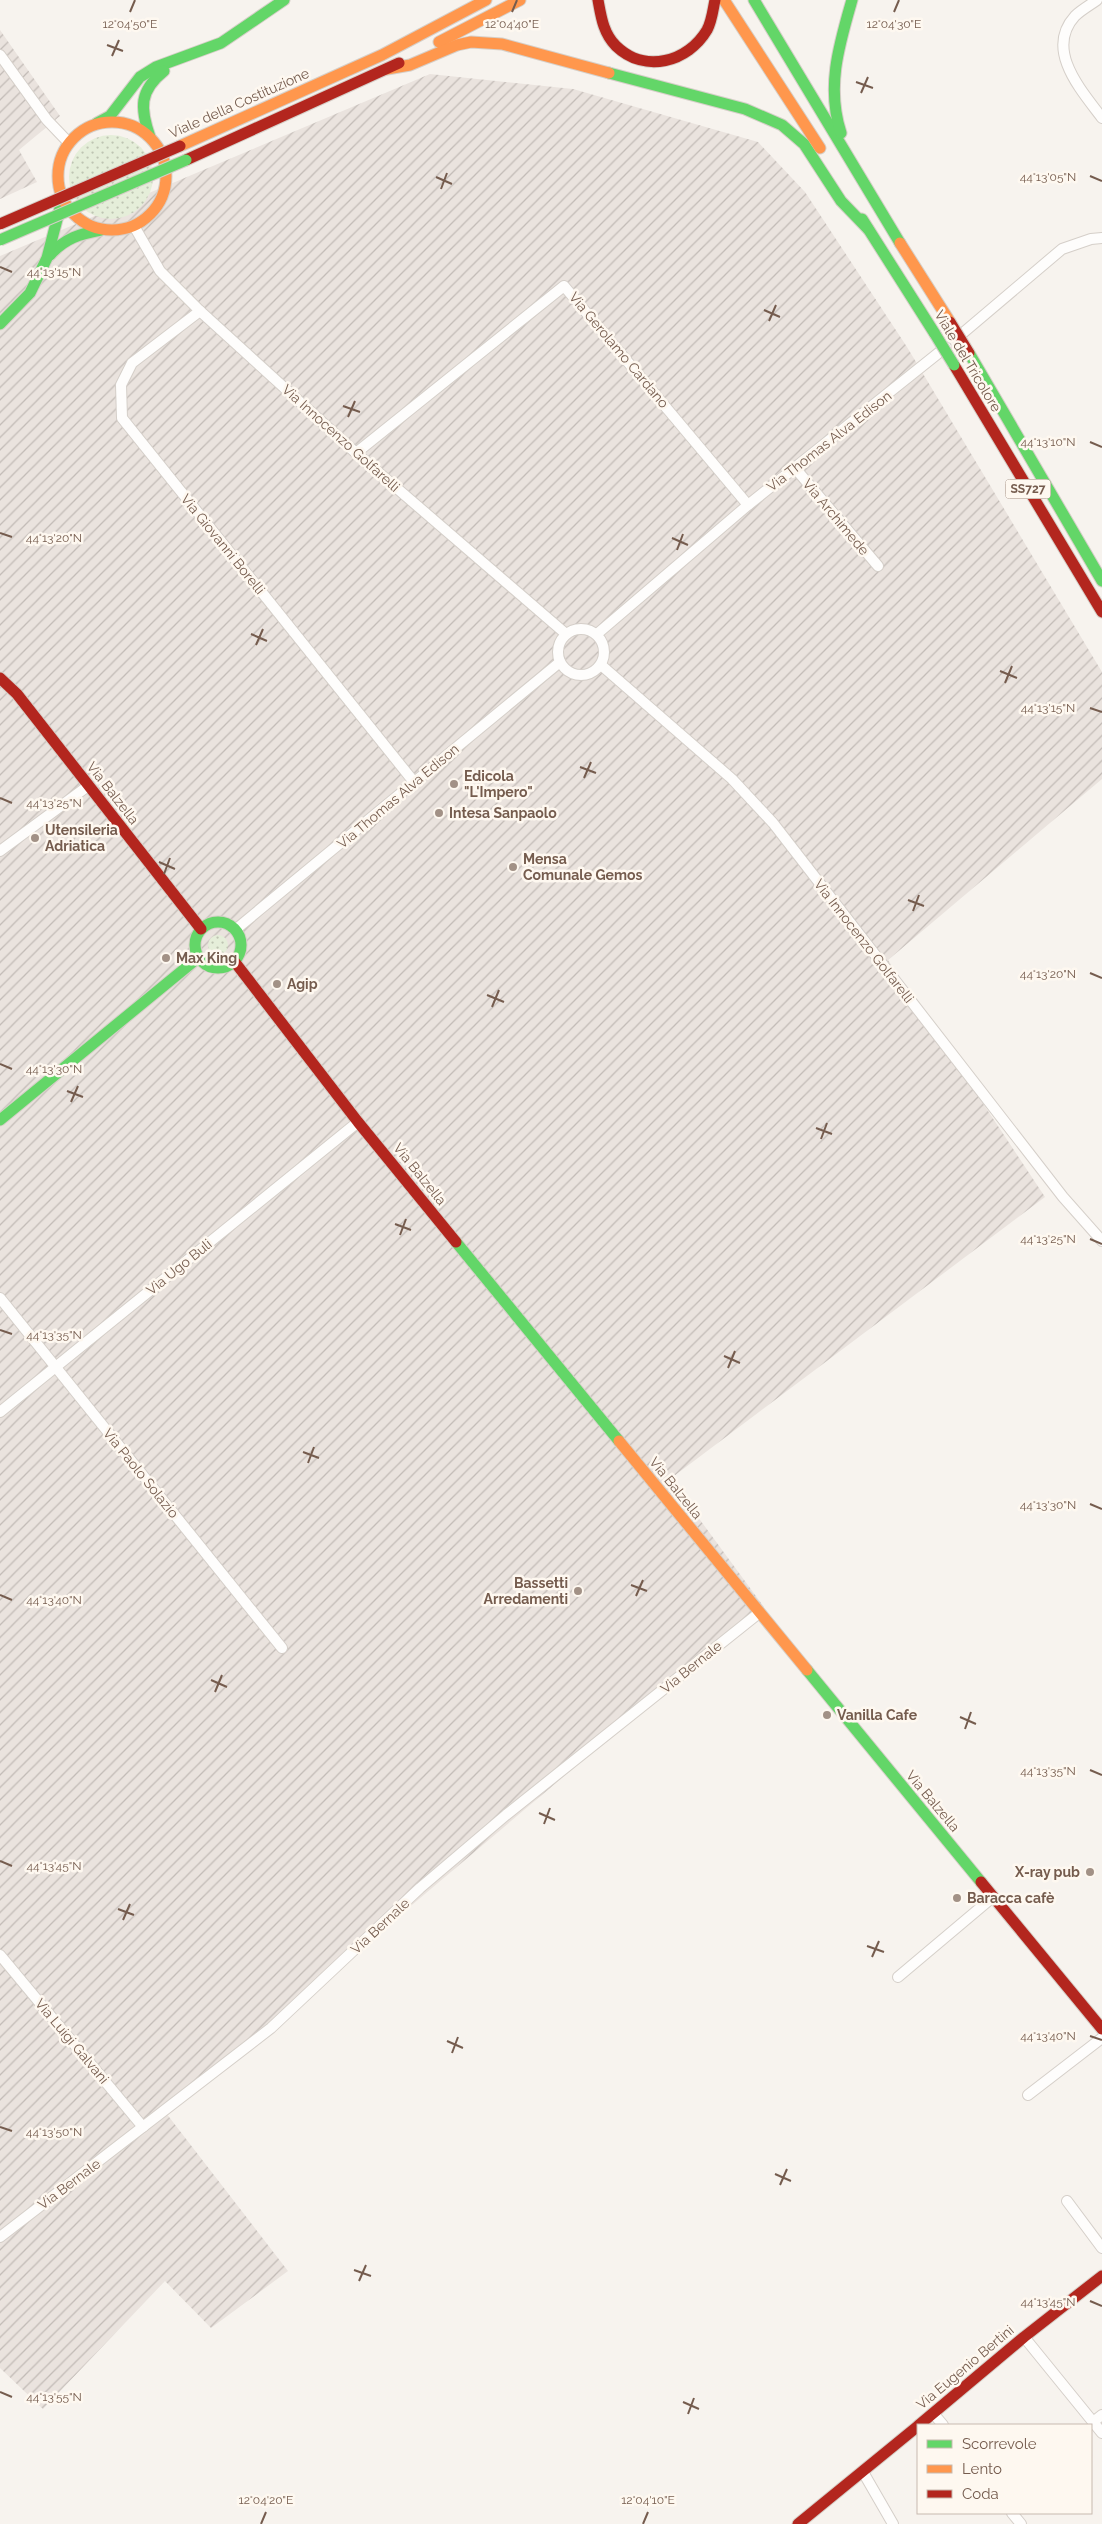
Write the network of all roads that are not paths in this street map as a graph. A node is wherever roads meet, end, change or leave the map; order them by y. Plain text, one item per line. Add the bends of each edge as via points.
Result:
1 (284, 0) edge
2 (486, 0) edge
3 (520, 0) edge
4 (598, 0) edge
5 (715, 0) edge
6 (724, 0) edge
7 (754, 0) edge
8 (852, 0) edge
9 (1097, 0) edge
10 (0, 55) edge
11 (181, 59) junction
12 (387, 69) junction
13 (1102, 118) edge
14 (94, 125) junction
15 (150, 137) junction
16 (69, 143) junction
17 (62, 199) junction
18 (883, 216) junction
19 (0, 224) edge
20 (134, 226) junction
21 (868, 229) junction
22 (101, 230) junction
23 (1102, 238) edge
24 (0, 240) edge
25 (47, 258) junction
26 (200, 311) junction
27 (0, 324) edge
28 (356, 453) junction
29 (795, 468) junction
30 (748, 505) junction
31 (878, 566) dead end
32 (1102, 581) edge
33 (1102, 612) edge
34 (566, 634) junction
35 (597, 634) junction
36 (560, 662) junction
37 (601, 665) junction
38 (0, 678) edge
39 (414, 782) junction
40 (88, 786) junction
41 (0, 851) edge
42 (201, 929) junction
43 (235, 930) junction
44 (199, 957) junction
45 (234, 961) junction
46 (0, 1120) edge
47 (358, 1122) junction
48 (1102, 1241) edge
49 (0, 1298) edge
50 (56, 1366) junction
51 (0, 1412) edge
52 (759, 1613) junction
53 (282, 1648) dead end
54 (993, 1897) junction
55 (0, 1956) edge
56 (898, 1976) dead end
57 (1102, 2029) edge
58 (1102, 2038) edge
59 (1028, 2095) dead end
60 (143, 2127) junction
61 (1067, 2201) dead end
62 (0, 2237) edge
63 (1102, 2248) edge
64 (1102, 2276) edge
65 (1024, 2337) junction
66 (933, 2413) junction
67 (1102, 2415) edge
68 (1093, 2422) junction
69 (919, 2424) edge
70 (942, 2424) edge
71 (917, 2426) edge
72 (1102, 2433) edge
73 (863, 2472) junction
74 (1013, 2514) edge
75 (798, 2524) edge
76 (893, 2524) edge
77 (1021, 2524) edge

1 - 11 main road via 221,43
2 - 19 main road, Viale della Costituzione, bridge via 382,55
3 - 12 main road
4 - 5 main road via 598,14 605,32 617,48 634,58 654,62 674,60 692,51 714,18
6 - 21 main road via 805,123
7 - 18 main road
8 - 18 main road via 834,65 832,98 840,131
9 - 13 street via 1075,16 1067,31 1063,55 1070,73
10 - 16 street via 47,120
11 - 14 main road via 156,67 140,78 110,116
11 - 15 main road via 154,78 147,88 142,109
12 - 21 main road via 410,65 457,45 471,42 502,44 745,109 778,121 802,140 842,202
12 - 24 main road, bridge
14 - 15 main road via 123,123
14 - 16 main road via 84,129
15 - 20 main road via 165,163 164,193 152,212
16 - 17 main road via 61,156 58,170
17 - 22 main road via 85,224
17 - 25 main road
18 - 32 main road, Viale del Tricolore / SS727, bridge via 969,353
20 - 22 main road via 118,231
20 - 26 street, Via Innocenzo Golfarelli via 160,271
21 - 33 main road, Viale del Tricolore / SS727, bridge
22 - 25 main road via 74,235 60,243
23 - 29 street, Via Thomas Alva Edison via 1062,249
25 - 27 main road via 30,293
26 - 28 street, Via Innocenzo Golfarelli
26 - 39 street, Via Giovanni Borelli via 132,363 121,385 122,418
28 - 30 street, Via Gerolamo Cardano via 564,286
28 - 34 street, Via Innocenzo Golfarelli
29 - 30 street, Via Thomas Alva Edison
29 - 31 street, Via Archimede
30 - 35 street, Via Thomas Alva Edison
34 - 35 street via 578,628
34 - 36 street via 558,647
35 - 37 street via 605,652
36 - 37 street via 576,674 590,673
36 - 39 street, Via Thomas Alva Edison
37 - 48 street, Via Innocenzo Golfarelli via 732,779 773,823 1062,1197
38 - 40 main road, Via Balzella via 17,694
39 - 43 street, Via Thomas Alva Edison
40 - 41 street
40 - 42 main road, Via Balzella
42 - 43 main road via 207,924 222,922
42 - 44 main road via 195,943
43 - 45 main road via 241,942
44 - 45 main road via 216,967
44 - 46 main road
45 - 47 main road, Via Balzella
47 - 50 street, Via Ugo Buli
47 - 52 main road, Via Balzella
49 - 50 street, Via Paolo Solazio
50 - 51 street, Via Ugo Buli
50 - 53 street, Via Paolo Solazio
52 - 54 main road, Via Balzella
52 - 60 street, Via Bernale via 506,1815 420,1888 271,2028
54 - 56 street
54 - 57 main road, Via Balzella
55 - 60 street, Via Luigi Galvani
58 - 59 street
60 - 62 street, Via Bernale
61 - 63 street
64 - 65 main road, Via Eugenio Bertini
65 - 66 main road, Via Eugenio Bertini
65 - 68 street
66 - 69 main road, Via Eugenio Bertini
66 - 70 street
67 - 68 street
68 - 72 street
71 - 73 main road, Via Eugenio Bertini
73 - 75 main road, Via Eugenio Bertini
73 - 76 street
74 - 77 street

